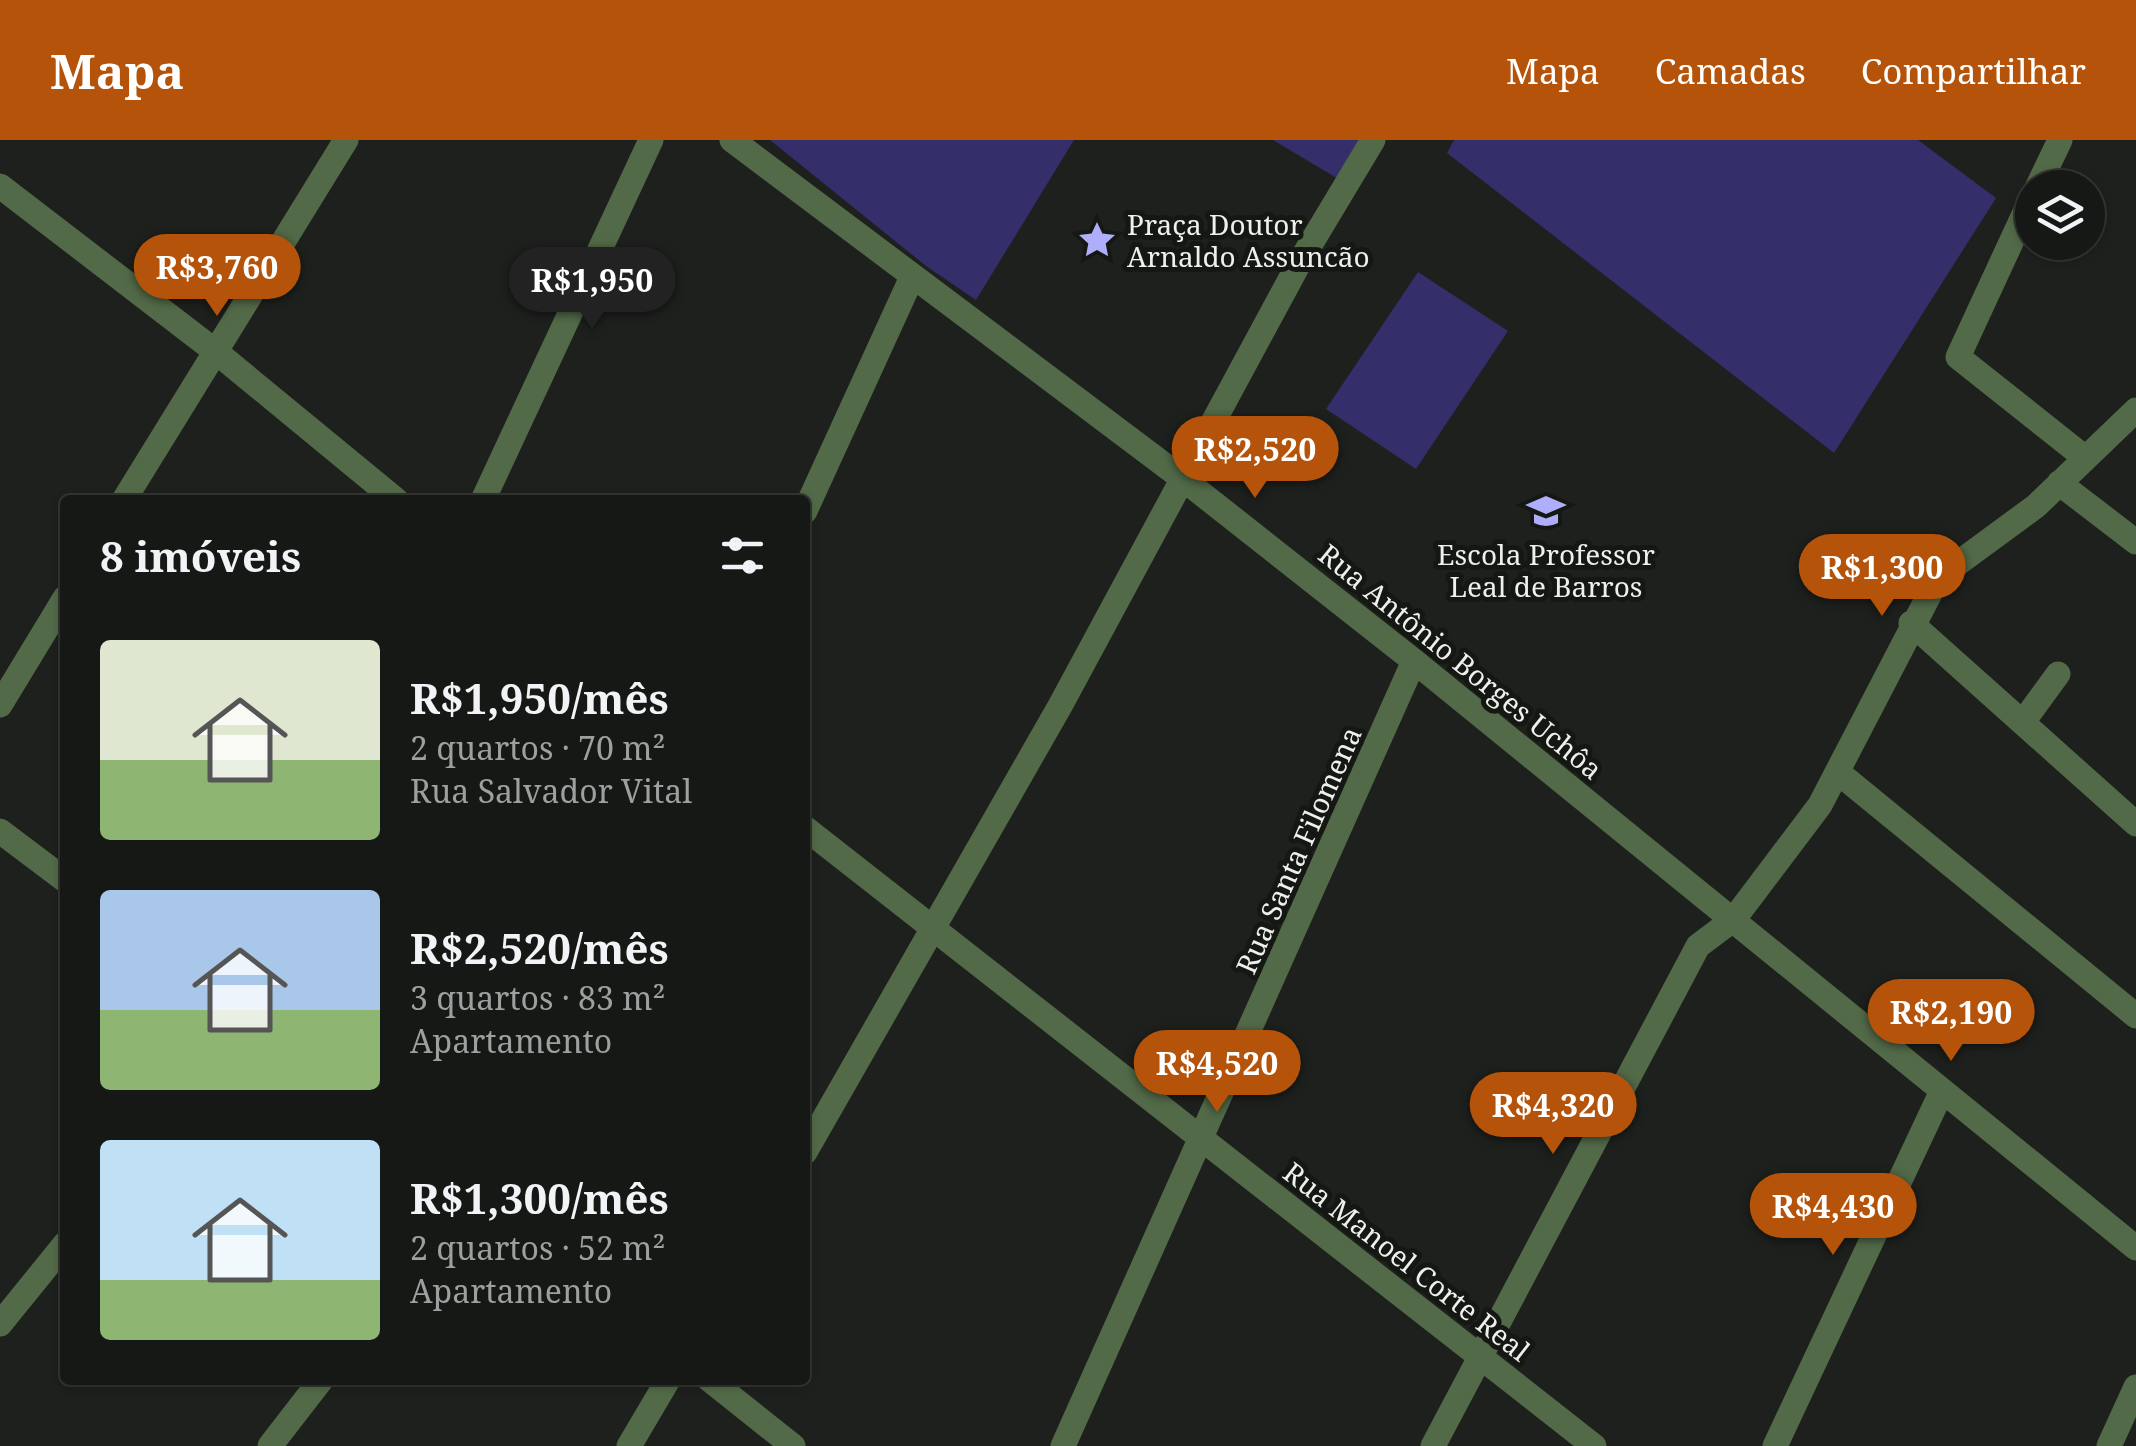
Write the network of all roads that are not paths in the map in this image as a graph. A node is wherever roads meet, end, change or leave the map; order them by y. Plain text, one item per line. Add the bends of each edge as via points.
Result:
1 (346, 140) edge
2 (651, 140) edge
3 (732, 140) edge
4 (1373, 140) edge
5 (2060, 140) edge
6 (2046, 170) edge
7 (0, 186) edge
8 (2015, 234) edge
9 (912, 277) junction
10 (214, 352) junction
11 (2132, 421) edge
12 (2084, 456) junction
13 (1183, 479) junction
14 (2059, 483) junction
15 (127, 495) edge
16 (390, 495) edge
17 (485, 495) edge
18 (810, 500) edge
19 (2136, 542) edge
20 (60, 606) edge
21 (1911, 623) junction
22 (1414, 660) junction
23 (2058, 674) dead end
24 (0, 704) edge
25 (2024, 722) junction
26 (1840, 774) junction
27 (2136, 824) edge
28 (0, 831) edge
29 (810, 832) edge
30 (60, 876) edge
31 (1734, 919) junction
32 (935, 927) junction
33 (2136, 1016) edge
34 (1941, 1092) junction
35 (1203, 1139) junction
36 (810, 1143) edge
37 (2136, 1248) edge
38 (60, 1250) edge
39 (0, 1324) edge
40 (1478, 1356) junction
41 (318, 1385) edge
42 (665, 1385) edge
43 (716, 1385) edge
44 (2136, 1387) edge
45 (270, 1446) edge
46 (629, 1446) edge
47 (792, 1446) edge
48 (1063, 1446) edge
49 (1433, 1446) edge
50 (1594, 1446) edge
51 (1775, 1446) edge
52 (2109, 1446) edge

1 - 10 street
2 - 17 street
3 - 9 street, Rua Antônio Borges Uchôa
4 - 13 street
5 - 6 street
7 - 10 street
8 - 12 street via 1958,357
9 - 13 street, Rua Antônio Borges Uchôa
9 - 18 street
10 - 15 street
10 - 16 street
11 - 12 street
12 - 14 street
13 - 22 street, Rua Antônio Borges Uchôa
13 - 32 street
14 - 19 street
14 - 21 street via 2020,520 1951,565
20 - 24 street
21 - 25 street
21 - 26 street
22 - 31 street, Rua Antônio Borges Uchôa
22 - 35 street, Rua Santa Filomena
23 - 25 street
25 - 27 street
26 - 31 street
26 - 33 street
28 - 30 street
29 - 32 street, Rua Manoel Corte Real
31 - 34 street, Rua Antônio Borges Uchôa
31 - 40 street via 1698,946
32 - 35 street, Rua Manoel Corte Real
32 - 36 street
34 - 37 street, Rua Antônio Borges Uchôa
34 - 51 street
35 - 40 street, Rua Manoel Corte Real
35 - 48 street, Rua Santa Filomena
38 - 39 street
40 - 49 street
40 - 50 street, Rua Manoel Corte Real
41 - 45 street
42 - 46 street
43 - 47 street
44 - 52 street

